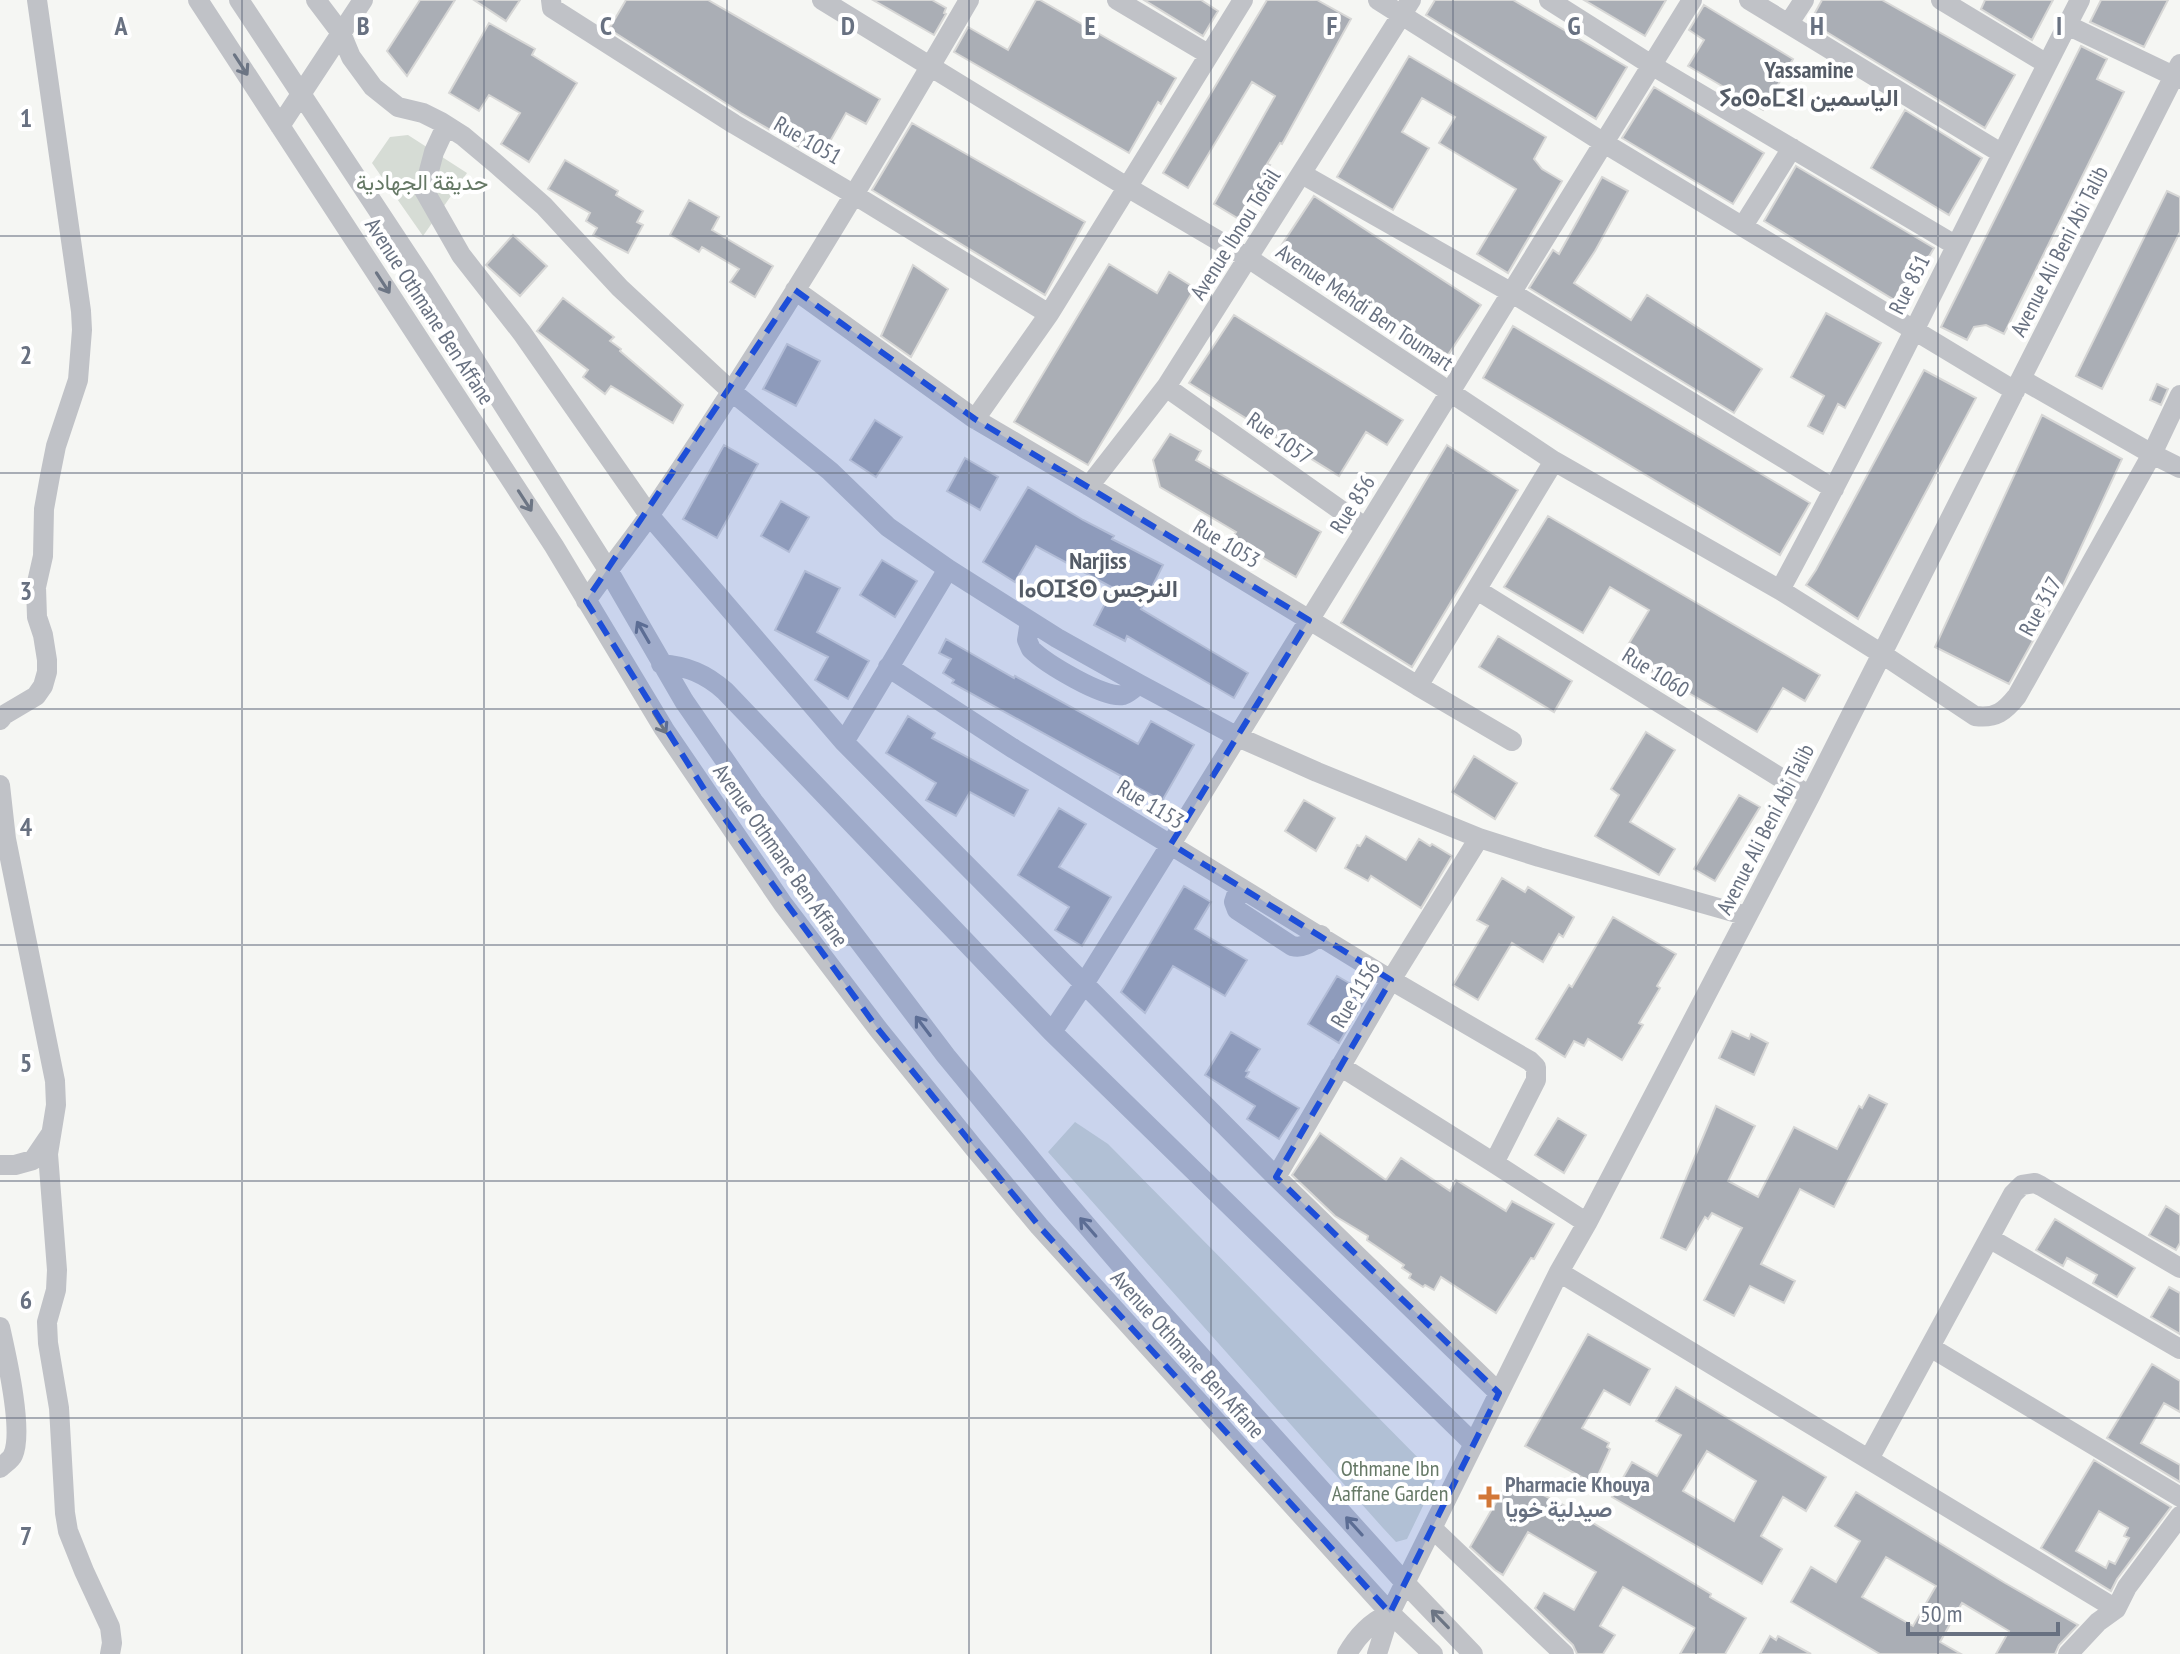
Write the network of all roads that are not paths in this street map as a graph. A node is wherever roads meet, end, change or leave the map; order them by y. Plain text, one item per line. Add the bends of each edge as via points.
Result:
1 (37, 0) edge
2 (198, 0) edge
3 (239, 0) edge
4 (316, 0) edge
5 (363, 0) edge
6 (551, 0) edge
7 (822, 0) edge
8 (969, 0) edge
9 (1117, 0) edge
10 (1243, 0) edge
11 (1378, 0) edge
12 (1549, 0) edge
13 (1692, 0) edge
14 (1749, 0) edge
15 (1804, 0) edge
16 (2080, 0) edge
17 (1955, 4) edge
18 (1407, 7) edge
19 (1789, 23) junction
20 (2067, 25) junction
21 (341, 33) junction
22 (1208, 54) junction
23 (2047, 64) junction
24 (1653, 66) junction
25 (930, 67) junction
26 (2178, 73) edge
27 (301, 93) junction
28 (280, 126) junction
29 (446, 126) junction
30 (1604, 143) junction
31 (1792, 148) junction
32 (2001, 153) junction
33 (1302, 174) junction
34 (1127, 187) junction
35 (853, 194) junction
36 (1743, 226) junction
37 (1955, 245) junction
38 (1248, 258) junction
39 (795, 290) junction
40 (1512, 293) junction
41 (1049, 314) junction
42 (1912, 331) junction
43 (2018, 385) junction
44 (1166, 387) junction
45 (731, 391) junction
46 (1449, 391) junction
47 (2180, 395) edge
48 (975, 419) junction
49 (2152, 454) junction
50 (1554, 461) junction
51 (2180, 468) edge
52 (1089, 486) junction
53 (1834, 489) junction
54 (649, 515) junction
55 (1366, 528) junction
56 (948, 569) junction
57 (608, 570) junction
58 (1477, 590) junction
59 (1780, 590) junction
60 (586, 601) junction
61 (1309, 620) junction
62 (1882, 654) junction
63 (661, 664) junction
64 (888, 667) junction
65 (1418, 686) junction
66 (0, 720) edge
67 (1238, 737) junction
68 (1512, 741) dead end
69 (844, 742) junction
70 (0, 785) edge
71 (1810, 796) junction
72 (1479, 838) junction
73 (1171, 844) junction
74 (1747, 916) junction
75 (1391, 980) junction
76 (1084, 984) junction
77 (1052, 1032) junction
78 (1340, 1066) junction
79 (52, 1133) junction
80 (1494, 1163) junction
81 (0, 1165) edge
82 (1276, 1177) junction
83 (1587, 1223) junction
84 (1989, 1238) junction
85 (2180, 1268) edge
86 (1559, 1272) junction
87 (0, 1327) edge
88 (1930, 1347) junction
89 (2180, 1349) edge
90 (1499, 1393) junction
91 (1473, 1443) junction
92 (1869, 1459) junction
93 (0, 1468) edge
94 (2180, 1497) edge
95 (2180, 1516) edge
96 (1432, 1528) junction
97 (1406, 1584) junction
98 (2116, 1609) junction
99 (1390, 1613) junction
100 (110, 1654) edge
101 (1347, 1654) edge
102 (1377, 1654) edge
103 (1433, 1654) edge
104 (1473, 1654) edge
105 (1564, 1654) edge
106 (2068, 1654) edge

1 - 66 street via 81,311 81,351 44,509 36,606 47,672 36,696
2 -> 28 street, Avenue Othmane Ben Affane
3 - 27 street, Avenue Othmane Ben Affane
4 - 21 street
5 - 21 street
6 - 35 street, Rue 1051 via 557,13
7 - 25 street, Avenue Mehdi Ben Toumart
8 - 25 street
9 - 22 street
10 - 22 street
11 - 18 street
12 - 24 street
13 - 24 street, Rue 856
14 - 19 street
15 - 19 street
16 - 20 street, Rue 851
17 - 23 street
18 - 30 street
18 - 33 street, Avenue Ibnou Tofail
19 - 32 street
20 - 23 street, Rue 851
20 - 26 street
21 - 27 street
21 - 29 street via 373,87 398,107
22 - 34 street
23 - 32 street, Rue 851
24 - 30 street, Rue 856
24 - 31 street
25 - 34 street, Avenue Mehdi Ben Toumart
25 - 35 street
26 - 43 street, Avenue Ali Beni Abi Talib
27 - 28 street
27 - 57 street, Avenue Othmane Ben Affane
28 -> 60 street, Avenue Othmane Ben Affane
29 - 45 street via 544,206 620,288
29 - 54 street via 424,190 461,255 555,378
30 - 36 street
30 - 40 street, Rue 856
31 - 36 street
31 - 37 street
32 - 37 street, Rue 851
33 - 38 street, Avenue Ibnou Tofail
33 - 40 street
34 - 38 street, Avenue Mehdi Ben Toumart
34 - 41 street
35 - 39 street
35 - 41 street, Rue 1051
36 - 42 street
37 - 42 street, Rue 851
38 - 44 street, Avenue Ibnou Tofail
38 - 46 street, Avenue Mehdi Ben Toumart
39 - 45 street
39 - 48 street, Rue 1053
40 - 46 street, Rue 856
40 - 53 street
41 - 48 street
42 - 43 street
42 - 53 street, Rue 851
43 - 49 street
43 - 62 street, Avenue Ali Beni Abi Talib
44 - 52 street, Avenue Ibnou Tofail
44 - 55 street, Rue 1057
45 - 54 street
45 - 56 street via 830,471 888,527
46 - 50 street, Avenue Mehdi Ben Toumart
46 - 55 street, Rue 856
47 - 49 street, Rue 317
48 - 52 street, Rue 1053
49 - 51 street
49 - 62 street, Rue 317 via 2017,696 1997,716 1975,716
50 - 58 street
50 - 59 street, Avenue Mehdi Ben Toumart
52 - 61 street, Rue 1053
53 - 59 street, Rue 851
54 - 57 street
54 - 69 street
55 - 61 street, Rue 856
56 - 64 street
56 - 67 street
57 - 60 street
63 -> 57 street, Avenue Othmane Ben Affane
58 - 65 street
58 - 71 street, Rue 1060
59 - 62 street, Avenue Mehdi Ben Toumart
60 -> 99 street, Avenue Othmane Ben Affane via 709,797 878,1029 1039,1226
61 - 65 street, Rue 1053
61 - 67 street, Rue 856
62 - 71 street, Avenue Ali Beni Abi Talib
63 - 77 street via 702,674 725,691
97 -> 63 street, Avenue Othmane Ben Affane via 1161,1312 946,1056 753,801
64 - 69 street
64 - 73 street, Rue 1153
65 - 68 street, Rue 1053
67 - 72 street
67 - 73 street, Rue 856
69 - 76 street
70 - 79 street via 55,1081
71 - 74 street, Avenue Ali Beni Abi Talib
72 - 74 street
72 - 75 street, Rue 1156
73 - 75 street, Rue 1153
73 - 76 street, Rue 856
74 - 83 street, Avenue Ali Beni Abi Talib
75 - 78 street, Rue 1156
75 - 80 street, Rue 1153 via 1536,1067 1536,1080
76 - 77 street, Rue 856
76 - 82 street
77 - 91 street
78 - 80 street
78 - 82 street, Rue 1156
79 - 81 street via 33,1160
79 - 100 street via 48,1154 57,1270 47,1322 65,1513 110,1627
80 - 83 street
82 - 90 street
83 - 86 street, Avenue Ali Beni Abi Talib
84 - 85 street via 2017,1189 2035,1183
84 - 88 street
84 - 89 street
86 - 90 street, Avenue Ali Beni Abi Talib
86 - 92 street
87 - 93 street via 16,1433 14,1454
88 - 92 street
88 - 94 street
90 - 91 street, Avenue Ali Beni Abi Talib
91 - 96 street, Avenue Ali Beni Abi Talib
92 - 98 street
95 - 98 street
96 - 97 street, Avenue Ali Beni Abi Talib
96 - 105 street
97 - 99 street, Avenue Ali Beni Abi Talib
104 -> 97 street, Avenue Othmane Ben Affane
98 - 106 street
99 - 101 street via 1370,1625
99 - 102 street
99 - 103 street, Avenue Othmane Ben Affane

